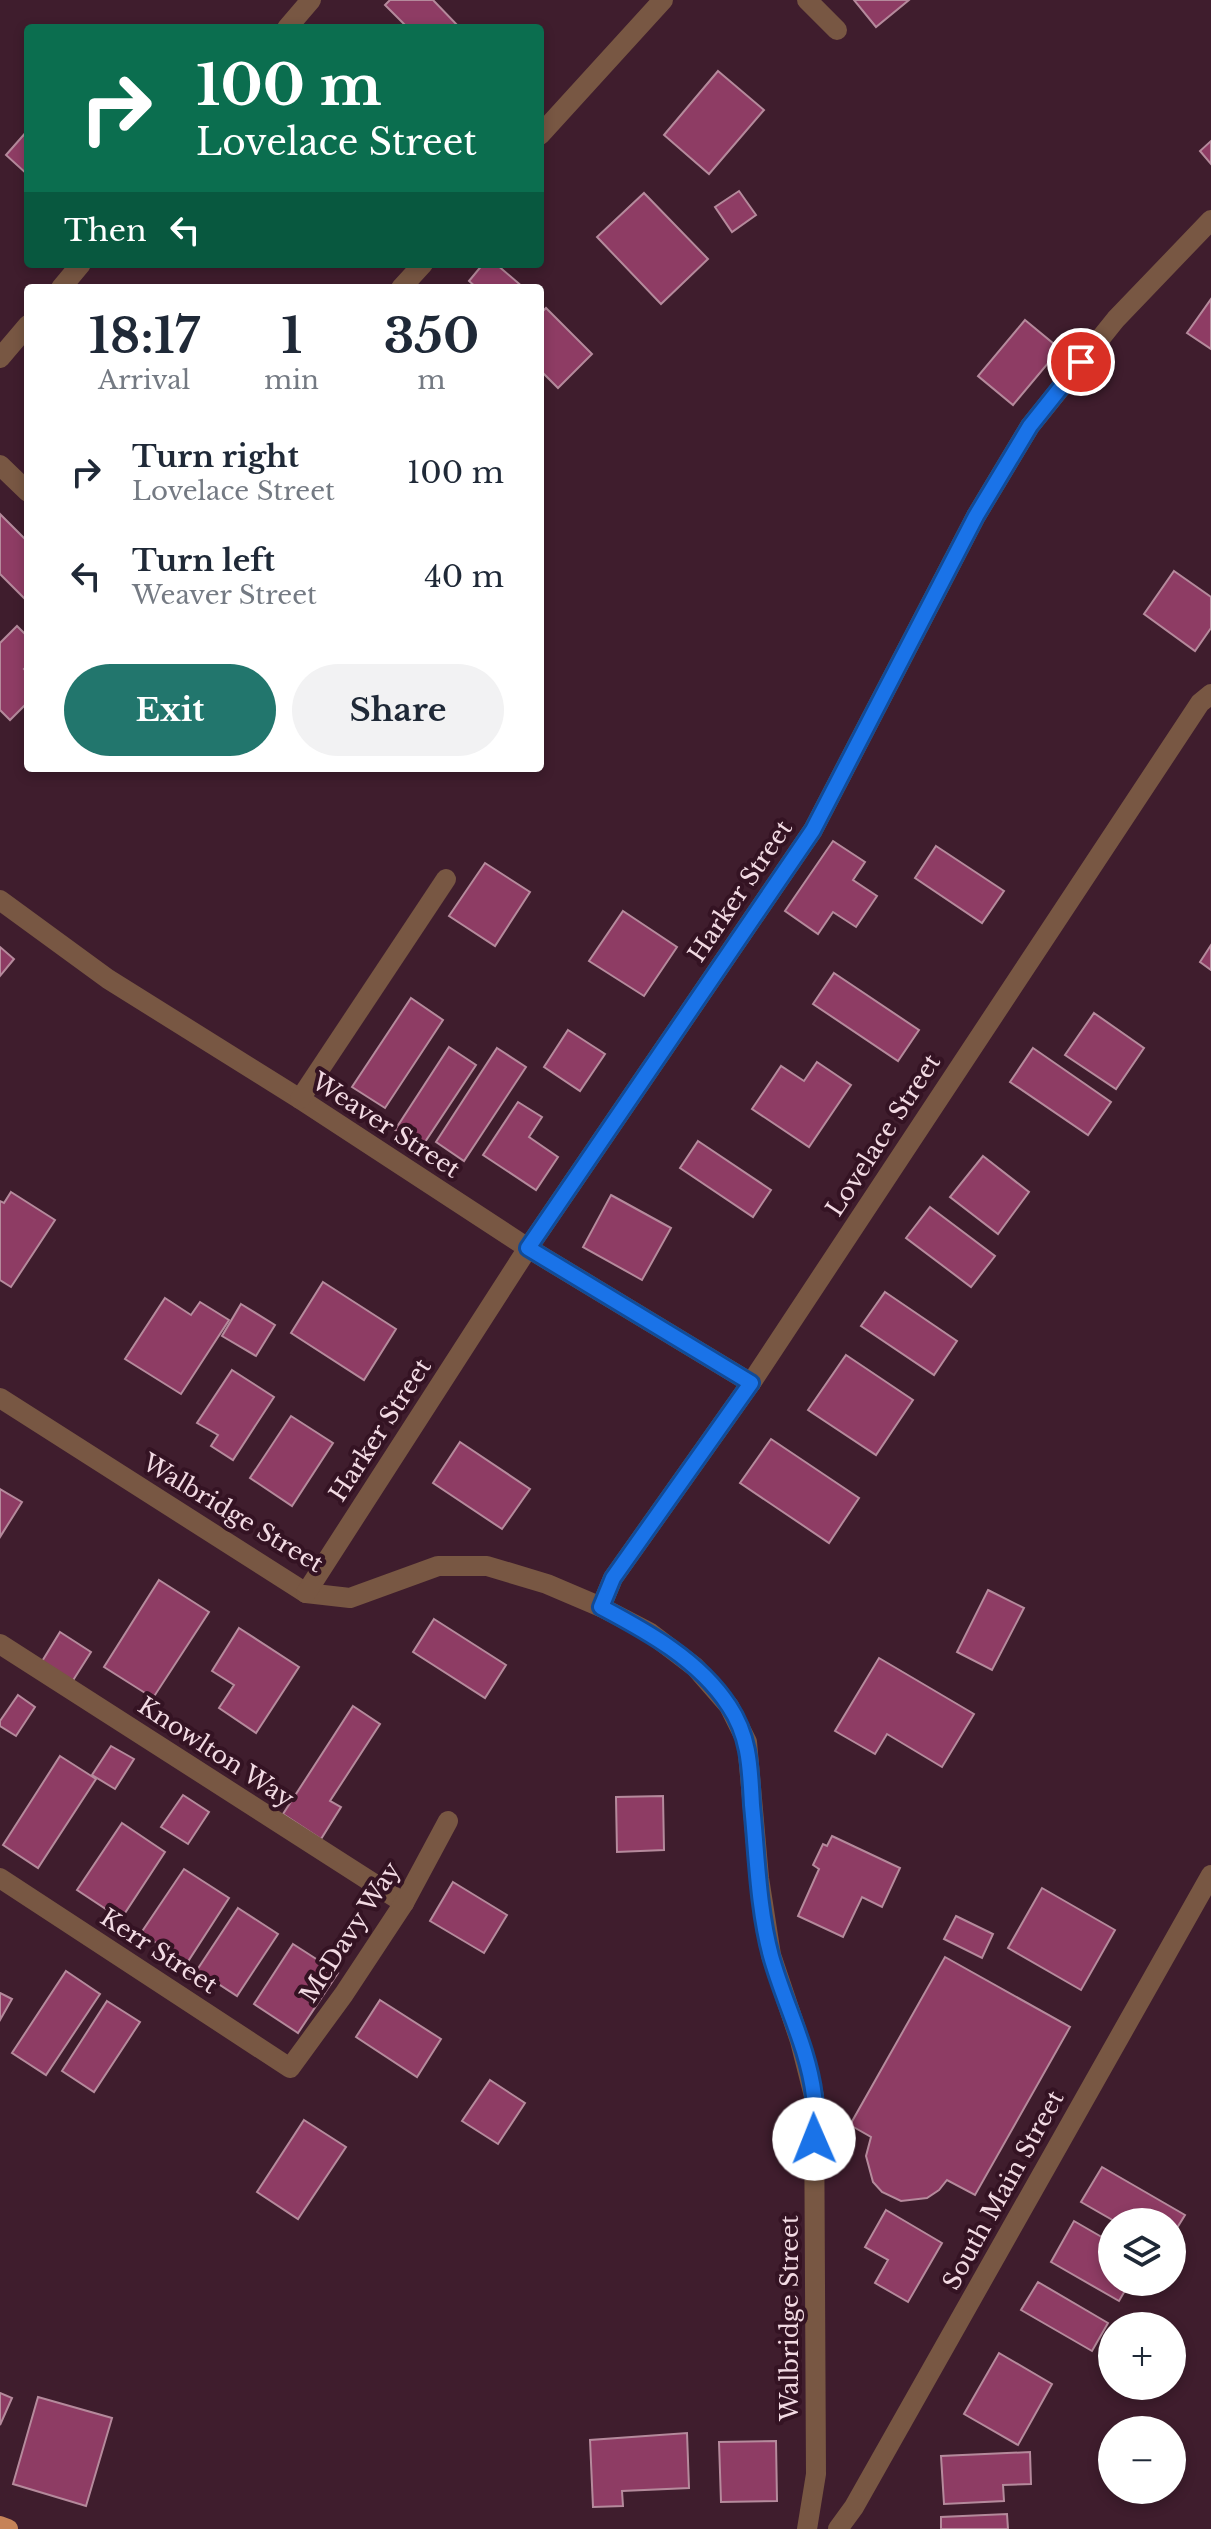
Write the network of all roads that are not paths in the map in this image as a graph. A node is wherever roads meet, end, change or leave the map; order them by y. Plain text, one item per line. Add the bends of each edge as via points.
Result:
1 (311, 0) edge
2 (663, 0) edge
3 (807, 0) edge
4 (290, 24) edge
5 (837, 30) dead end
6 (544, 131) edge
7 (1211, 220) edge
8 (78, 268) edge
9 (419, 268) edge
10 (64, 284) edge
11 (405, 284) edge
12 (24, 330) edge
13 (0, 358) edge
14 (0, 465) edge
15 (24, 488) edge
16 (1211, 694) edge
17 (446, 879) dead end
18 (0, 900) edge
19 (300, 1099) junction
20 (528, 1248) junction
21 (751, 1383) junction
22 (0, 1398) edge
23 (306, 1593) junction
24 (601, 1607) junction
25 (0, 1644) edge
26 (448, 1821) dead end
27 (1211, 1875) edge
28 (0, 1878) edge
29 (404, 1903) junction
30 (290, 2068) joint
31 (0, 2526) edge
32 (8, 2529) edge
33 (807, 2529) edge
34 (838, 2529) edge

1 - 4 street
2 - 6 street
3 - 5 street
7 - 20 street, Harker Street via 1116,319 1030,426 976,516 813,830
8 - 10 street
9 - 11 street
12 - 13 street
14 - 15 street
16 - 21 street, Lovelace Street via 1083,876
17 - 19 street
18 - 19 street, Weaver Street via 108,979
19 - 20 street, Weaver Street
20 - 21 street, Weaver Street
20 - 23 street, Harker Street
21 - 24 street, Lovelace Street via 613,1578
22 - 23 street, Walbridge Street
23 - 24 street, Walbridge Street via 350,1598 438,1566 487,1566
24 - 33 street, Walbridge Street via 649,1632 695,1667 729,1706 747,1742 771,1955 814,2096 816,2474
25 - 29 street, Knowlton Way
26 - 29 street, McDavy Way
27 - 34 street, South Main Street
28 - 30 street, Kerr Street
29 - 30 street, McDavy Way
31 - 32 main road

